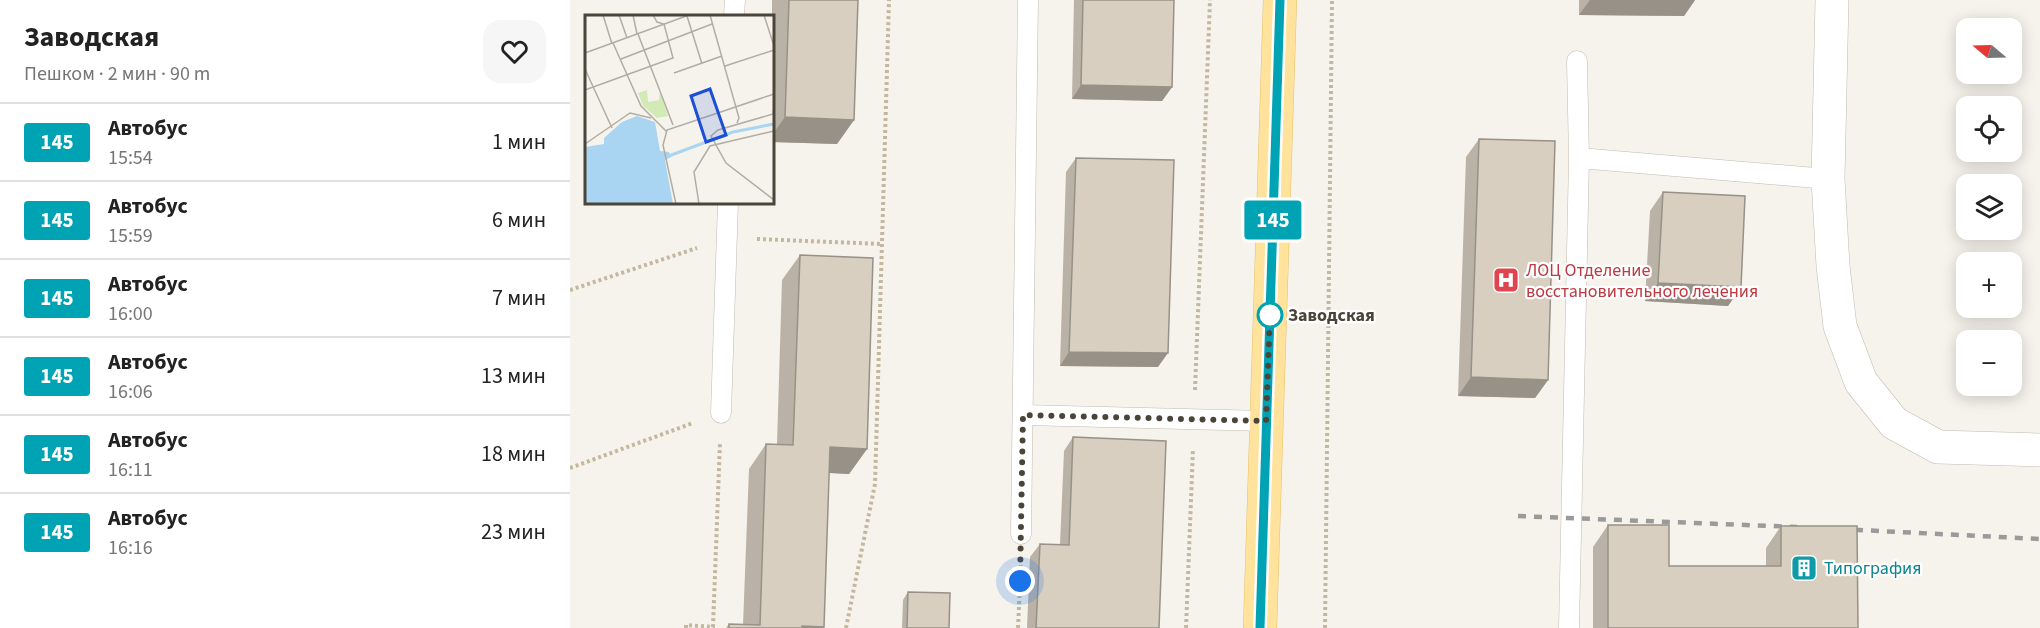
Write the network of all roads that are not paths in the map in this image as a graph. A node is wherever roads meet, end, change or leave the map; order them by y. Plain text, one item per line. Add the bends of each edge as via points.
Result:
1 (735, 0) edge
2 (1028, 0) edge
3 (1280, 0) edge
4 (1832, 0) edge
5 (734, 15) edge
6 (1577, 61) dead end
7 (1579, 158) junction
8 (1828, 179) junction
9 (728, 204) edge
10 (721, 413) road end
11 (1023, 415) junction
12 (1266, 421) junction
13 (2040, 450) edge
14 (1021, 534) road end
15 (1260, 628) edge
16 (1569, 628) edge

1 - 5 lane
2 - 11 lane
3 - 12 main road
4 - 8 street
6 - 7 lane
7 - 8 lane
7 - 16 lane
8 - 13 street via 1840,326 1861,382 1894,423 1938,447
9 - 10 lane
11 - 12 lane
11 - 14 lane
12 - 15 main road

